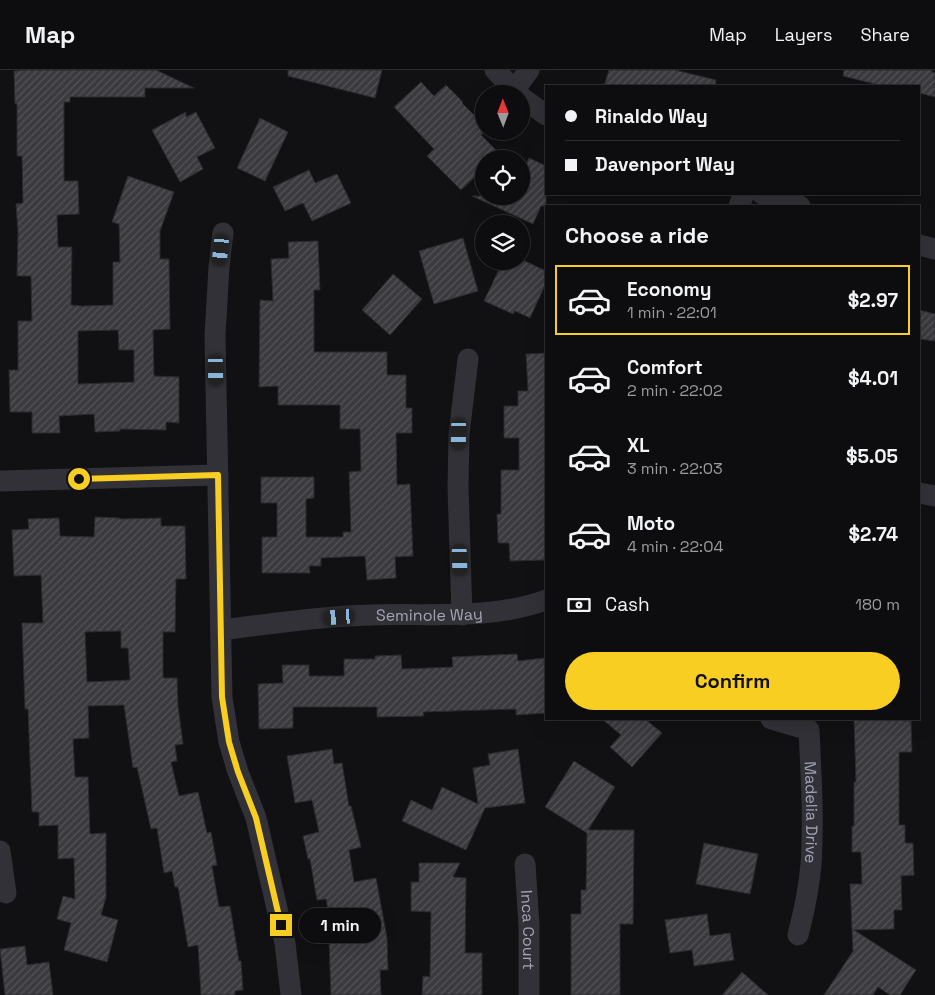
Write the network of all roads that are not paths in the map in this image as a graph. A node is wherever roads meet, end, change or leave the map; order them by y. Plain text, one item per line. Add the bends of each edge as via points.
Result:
1 (495, 70) edge
2 (528, 70) edge
3 (509, 85) edge
4 (522, 85) edge
5 (530, 103) edge
6 (545, 114) edge
7 (765, 195) edge
8 (797, 205) edge
9 (223, 233) dead end
10 (920, 245) edge
11 (935, 249) edge
12 (468, 358) dead end
13 (218, 475) junction
14 (0, 481) edge
15 (920, 493) edge
16 (935, 496) edge
17 (545, 600) edge
18 (462, 615) junction
19 (221, 630) junction
20 (774, 720) edge
21 (0, 851) edge
22 (525, 864) dead end
23 (6, 893) dead end
24 (798, 936) dead end
25 (291, 995) edge
26 (529, 995) edge

1 - 3 street
2 - 4 street
5 - 6 street
7 - 8 street
9 - 13 street via 215,335
10 - 11 street
12 - 18 street via 459,434
13 - 14 street
13 - 19 street
15 - 16 street
17 - 18 street, Seminole Way via 496,612
18 - 19 street, Seminole Way via 371,615
19 - 25 street via 222,697 229,742 256,818 285,943
20 - 24 street, Madelia Drive via 809,730 811,863
21 - 23 street
22 - 26 street, Inca Court

